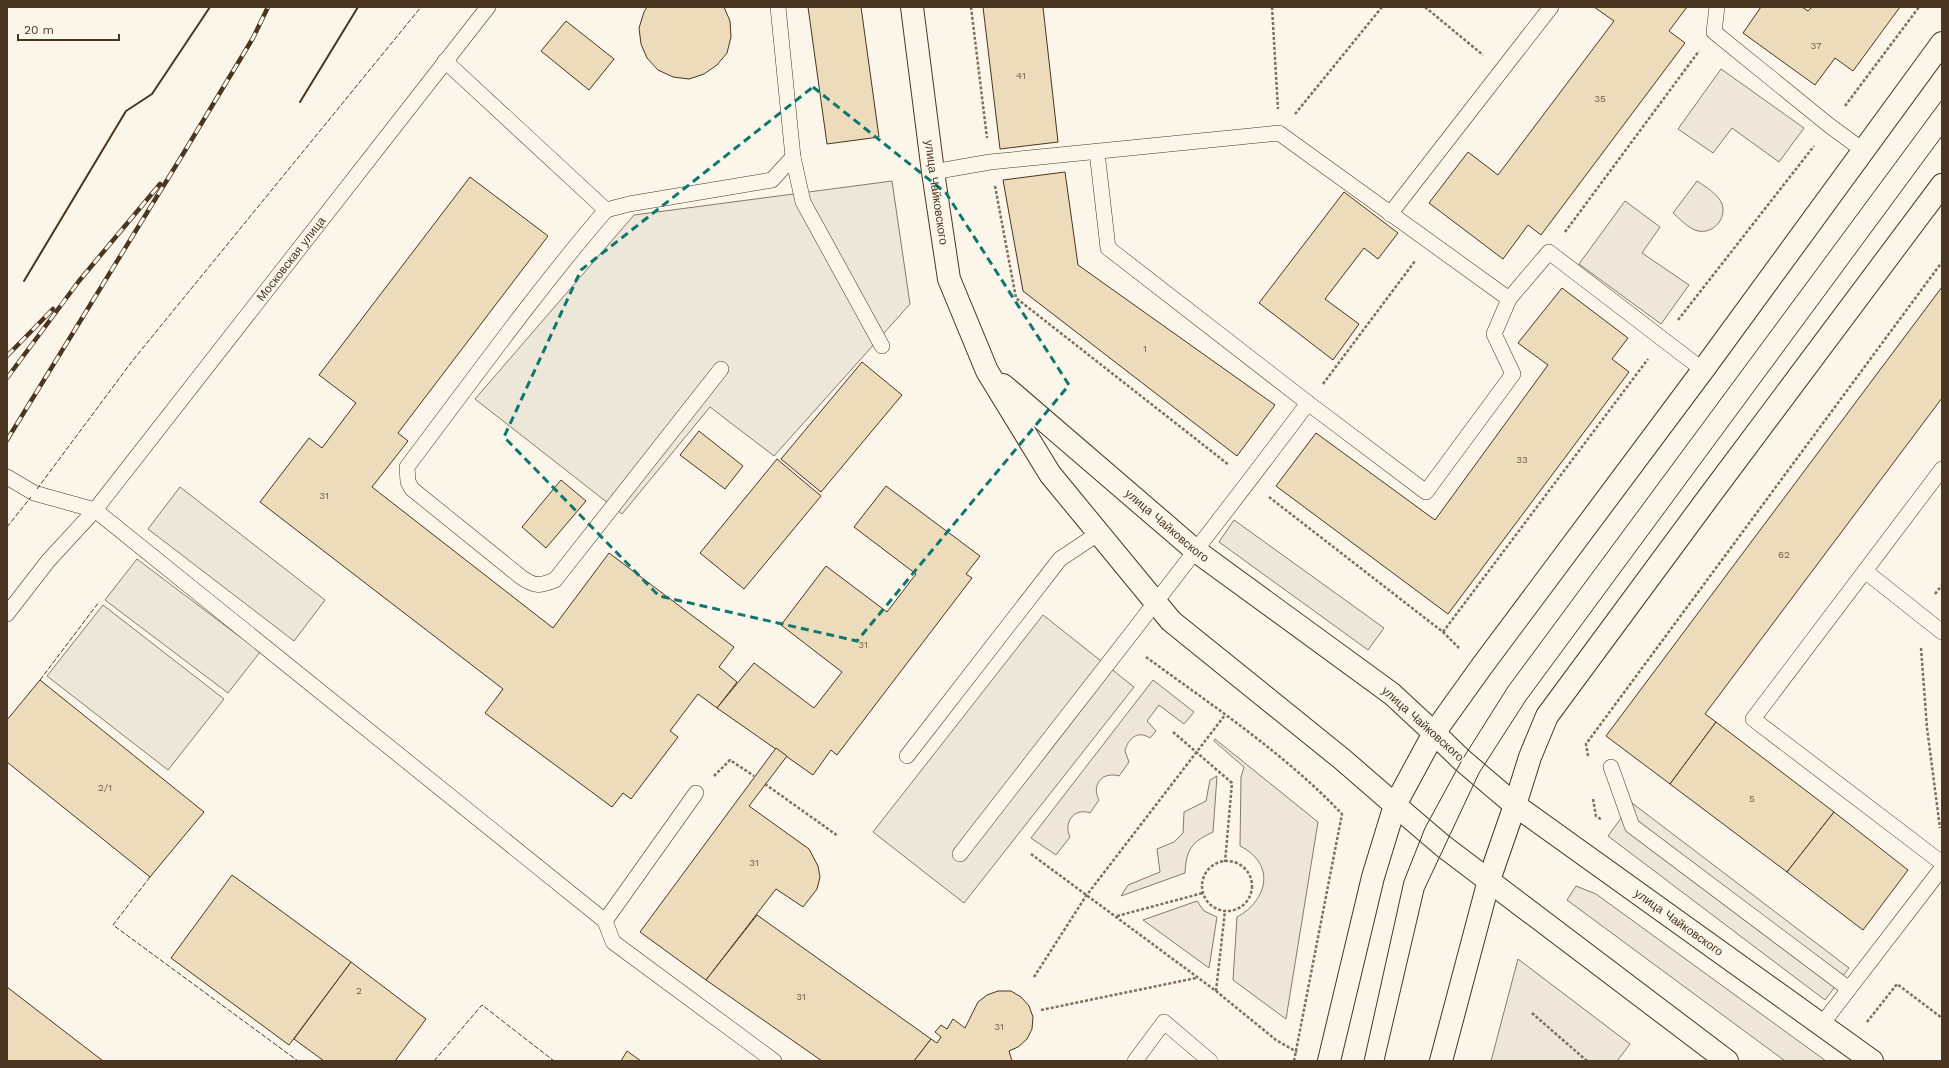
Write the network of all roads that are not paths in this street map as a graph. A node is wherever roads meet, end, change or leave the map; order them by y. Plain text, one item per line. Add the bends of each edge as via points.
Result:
1 (488, 7) edge
2 (778, 7) edge
3 (912, 7) edge
4 (1551, 7) edge
5 (1717, 7) edge
6 (1942, 43) edge
7 (445, 61) junction
8 (1864, 151) junction
9 (1097, 152) junction
10 (793, 157) junction
11 (932, 172) junction
12 (1942, 185) edge
13 (606, 210) junction
14 (1390, 214) junction
15 (1508, 299) junction
16 (882, 346) dead end
17 (721, 369) dead end
18 (1704, 370) junction
19 (987, 372) junction
20 (1308, 403) junction
21 (1942, 470) edge
22 (7, 477) edge
23 (94, 510) junction
24 (1099, 533) junction
25 (1196, 552) junction
26 (1865, 571) junction
27 (1156, 603) junction
28 (7, 614) edge
29 (1942, 632) edge
30 (1434, 733) junction
31 (907, 756) dead end
32 (1611, 767) dead end
33 (696, 793) dead end
34 (1395, 805) junction
35 (1515, 805) junction
36 (960, 854) dead end
37 (1942, 863) edge
38 (1942, 868) edge
39 (1489, 880) junction
40 (605, 921) junction
41 (1848, 989) junction
42 (1822, 1024) junction
43 (774, 1061) edge
44 (1135, 1061) edge
45 (1210, 1061) edge
46 (1329, 1061) edge
47 (1440, 1061) edge
48 (1727, 1061) edge
49 (1872, 1061) edge

1 - 7 lane, Московская улица
2 - 10 lane
3 - 11 main road, улица Чайковского
4 - 14 lane
5 - 8 lane via 1714,32
6 - 8 main road
7 - 13 lane
7 - 23 lane, Московская улица
8 - 18 main road
9 - 11 lane via 990,162
9 - 14 lane via 1279,133
9 - 20 lane via 1108,248
10 - 13 lane via 772,180
10 - 16 lane via 803,202
11 - 19 main road, улица Чайковского via 949,279
12 - 35 main road via 1548,716 1530,758
13 - 17 lane via 521,316 407,467 408,482 412,489 521,577 532,584 545,585 555,580
14 - 15 lane
15 - 18 lane via 1550,252
15 - 20 lane via 1494,334 1513,374 1426,492
18 - 30 main road
19 - 24 main road, улица Чайковского via 1050,474
19 - 25 main road, улица Чайковского
20 - 25 lane
21 - 26 lane
22 - 23 lane via 34,493
23 - 28 lane, Московская улица via 48,561
23 - 40 lane
24 - 27 main road, улица Чайковского
24 - 31 lane via 1060,559
25 - 27 lane
25 - 30 main road, улица Чайковского via 1392,694
26 - 29 lane
26 - 37 lane via 1753,719
27 - 34 main road, улица Чайковского via 1171,621
27 - 36 lane
30 - 34 main road
30 - 35 main road, улица Чайковского
32 - 41 lane via 1632,826
33 - 40 lane
34 - 39 main road, улица Чайковского via 1443,846
34 - 46 main road via 1373,877
35 - 39 main road
35 - 42 main road, улица Чайковского
38 - 41 lane
39 - 47 main road
39 - 48 main road, улица Чайковского
40 - 43 lane via 613,942
41 - 42 lane
42 - 49 main road, улица Чайковского
44 - 45 lane via 1164,1022

